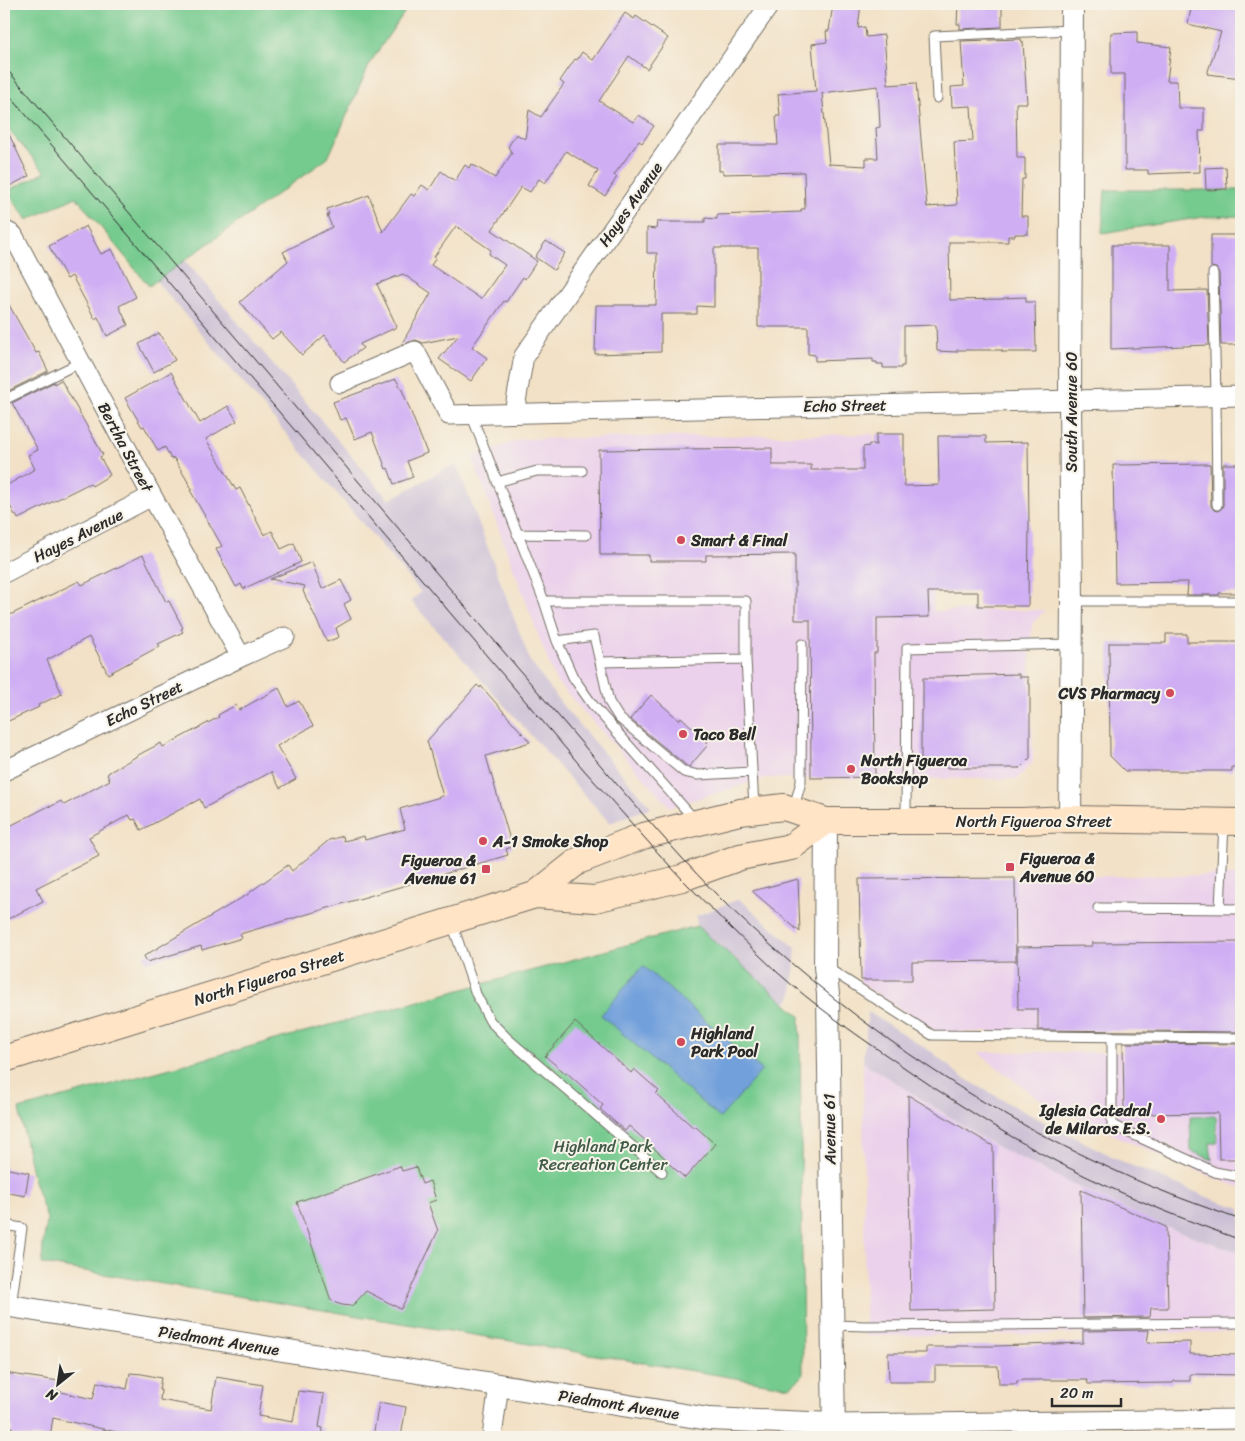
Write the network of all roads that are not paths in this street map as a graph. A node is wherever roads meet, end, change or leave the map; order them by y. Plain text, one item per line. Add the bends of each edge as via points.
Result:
1 (770, 4) edge
2 (1072, 4) edge
3 (1072, 30) junction
4 (937, 98) dead end
5 (8, 232) edge
6 (1213, 273) dead end
7 (81, 362) junction
8 (340, 384) dead end
9 (1216, 396) junction
10 (1241, 396) edge
11 (4, 400) edge
12 (1070, 400) junction
13 (514, 413) junction
14 (471, 414) junction
15 (582, 471) dead end
16 (498, 482) junction
17 (152, 496) junction
18 (1217, 505) dead end
19 (517, 534) junction
20 (586, 535) dead end
21 (4, 573) edge
22 (544, 601) junction
23 (1072, 601) junction
24 (1241, 601) edge
25 (285, 637) dead end
26 (557, 641) junction
27 (802, 644) dead end
28 (1072, 644) junction
29 (241, 657) junction
30 (746, 659) junction
31 (600, 662) junction
32 (4, 770) edge
33 (752, 772) junction
34 (754, 810) junction
35 (793, 810) junction
36 (1070, 819) junction
37 (906, 821) junction
38 (697, 822) junction
39 (826, 822) junction
40 (1232, 822) edge
41 (535, 894) junction
42 (1098, 908) dead end
43 (1220, 908) junction
44 (1241, 909) edge
45 (451, 921) junction
46 (826, 967) junction
47 (1112, 1037) junction
48 (1241, 1038) edge
49 (4, 1059) edge
50 (662, 1172) dead end
51 (1241, 1177) edge
52 (4, 1225) edge
53 (7, 1306) edge
54 (1241, 1323) edge
55 (832, 1324) junction
56 (499, 1384) junction
57 (1241, 1419) edge
58 (834, 1430) edge
59 (492, 1437) edge

1 - 13 street, Hayes Avenue via 524,356
2 - 3 street, South Avenue 60
3 - 4 lane via 934,36
3 - 12 street, South Avenue 60
5 - 7 street, Bertha Street
6 - 9 lane
7 - 11 lane
7 - 17 street, Bertha Street
8 - 14 street, Echo Street via 414,351 449,415
9 - 10 street, Echo Street
9 - 12 street, Echo Street
9 - 18 lane
12 - 13 street, Echo Street
12 - 23 street, South Avenue 60
13 - 14 street, Echo Street
14 - 16 lane
15 - 16 lane via 537,471
16 - 19 lane
17 - 21 street, Hayes Avenue
17 - 29 street, Bertha Street
19 - 20 lane
19 - 22 lane
22 - 26 lane
22 - 30 lane via 746,601
23 - 24 lane
23 - 28 street, South Avenue 60
25 - 29 street, Echo Street
26 - 31 lane via 594,636
26 - 38 lane via 573,677 592,704
27 - 35 lane via 801,782
28 - 36 street, South Avenue 60
28 - 37 lane via 907,648
29 - 32 street, Echo Street
30 - 31 lane
30 - 33 lane
31 - 33 lane via 609,702 620,718 684,772 698,775
33 - 34 lane
34 - 35 main road, North Figueroa Street via 784,806
34 - 38 main road, North Figueroa Street
35 - 39 main road, North Figueroa Street
36 - 37 main road, North Figueroa Street
36 - 40 main road, North Figueroa Street
37 - 39 main road, North Figueroa Street
38 - 41 main road, North Figueroa Street via 643,836 578,861
39 - 41 main road, North Figueroa Street via 791,847 740,857 682,878 595,899
39 - 46 street, Avenue 61
40 - 43 lane
41 - 45 main road, North Figueroa Street
42 - 43 lane
43 - 44 lane
45 - 49 main road, North Figueroa Street
45 - 50 lane via 476,994 490,1022
46 - 47 lane via 932,1035
46 - 55 street, Avenue 61
47 - 48 lane
47 - 51 lane via 1112,1125 1215,1172
52 - 53 lane via 22,1228
53 - 56 street, Piedmont Avenue
54 - 55 lane
55 - 58 street, Avenue 61
56 - 58 street, Piedmont Avenue via 709,1419
56 - 59 street
57 - 58 street, Piedmont Avenue

